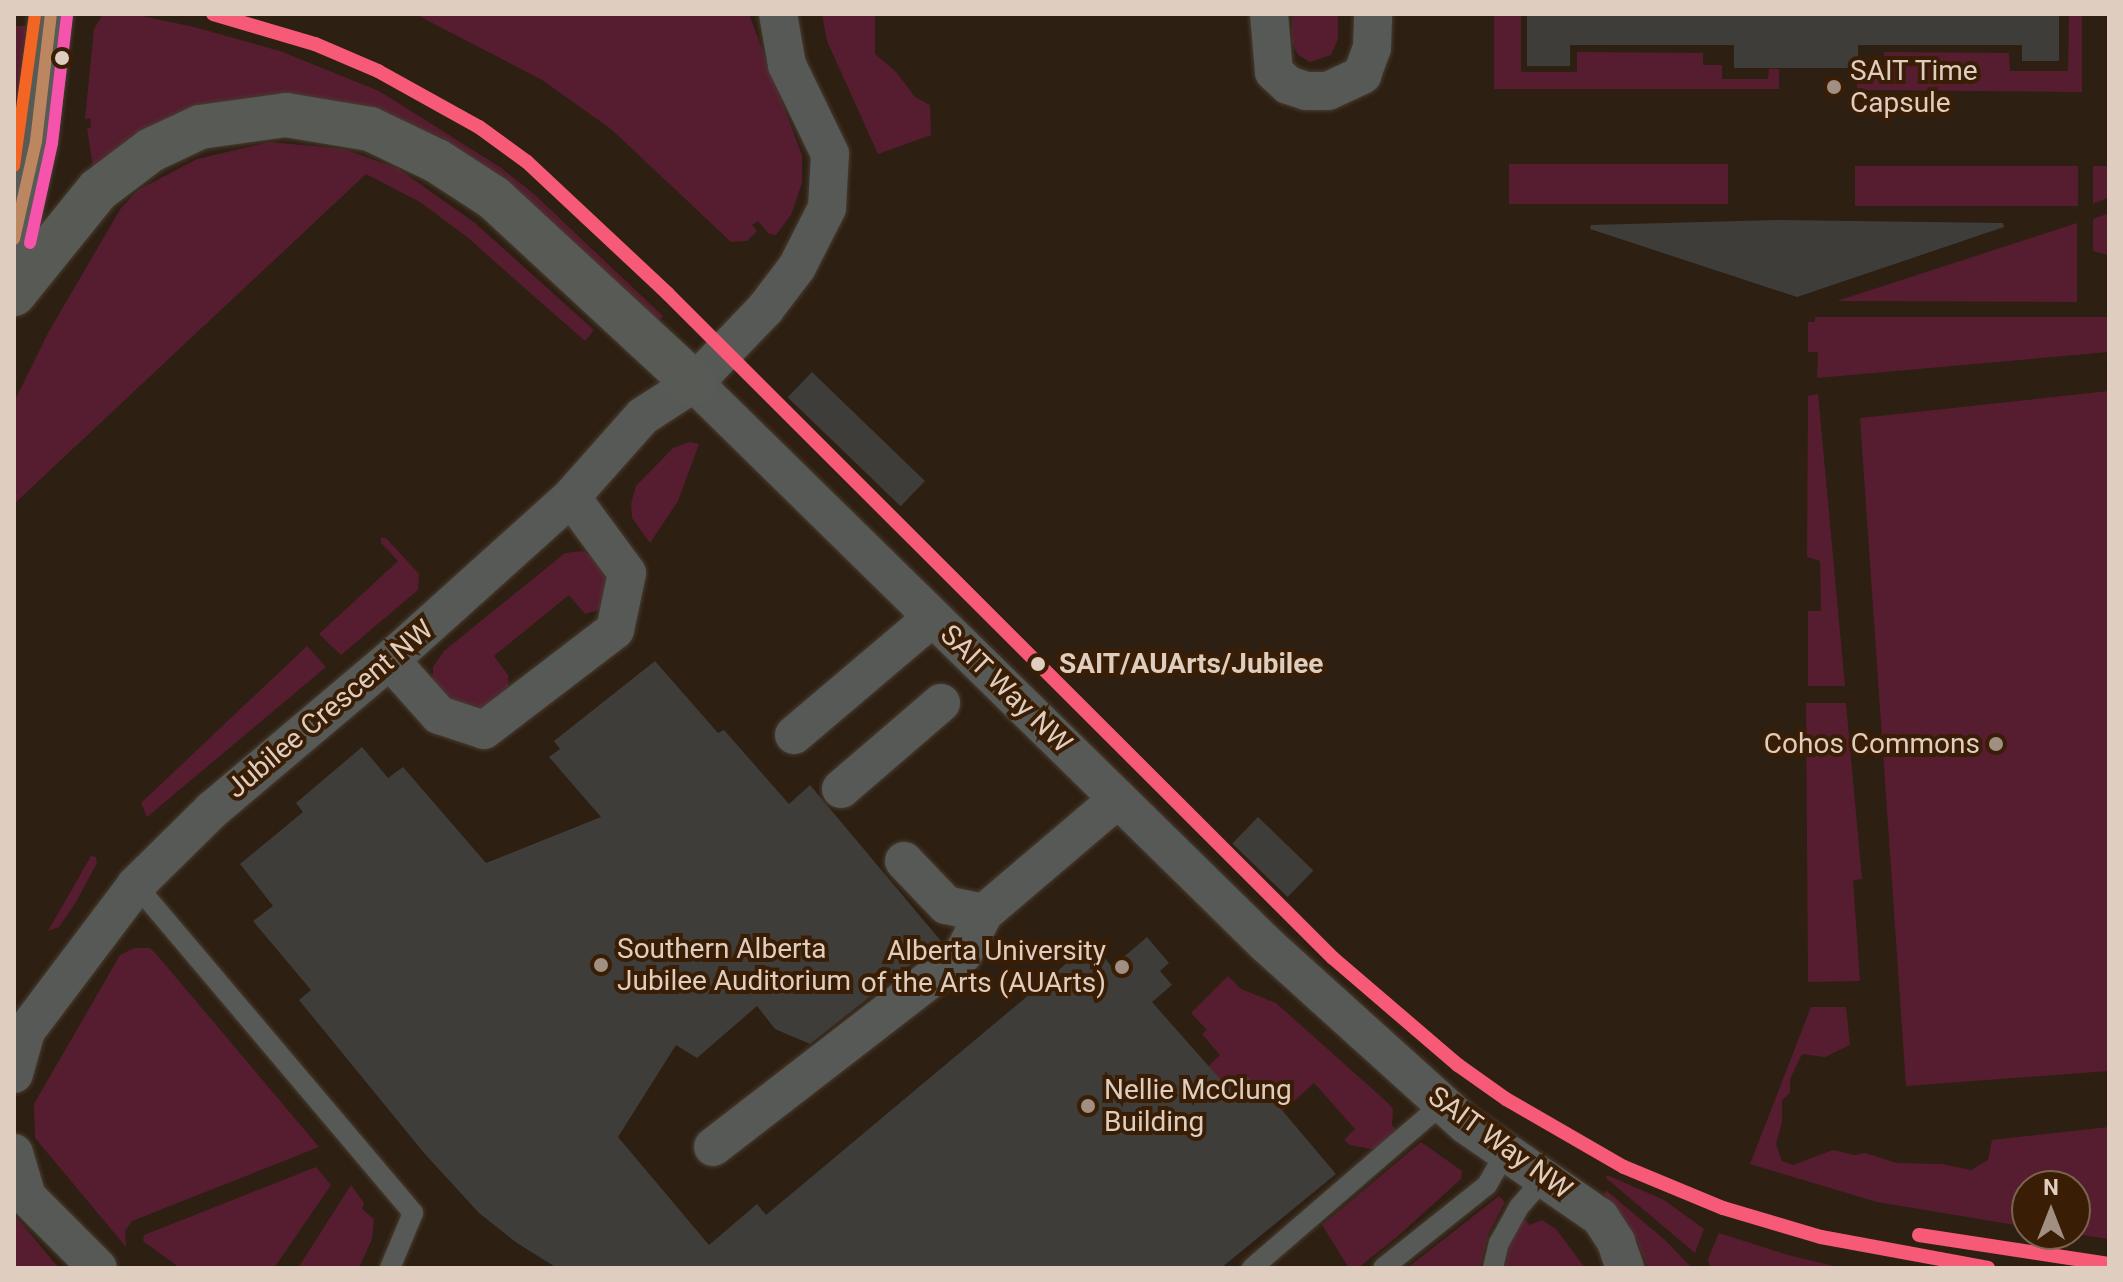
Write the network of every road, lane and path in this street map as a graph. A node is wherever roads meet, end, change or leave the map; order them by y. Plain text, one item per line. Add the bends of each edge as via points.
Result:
1 (51, 14) edge
2 (1269, 14) edge
3 (1373, 14) edge
4 (776, 17) edge
5 (14, 239) edge
6 (14, 294) edge
7 (694, 383) junction
8 (571, 497) junction
9 (933, 617) junction
10 (390, 660) junction
11 (941, 703) dead end
12 (794, 735) dead end
13 (841, 789) dead end
14 (1118, 799) junction
15 (904, 861) dead end
16 (136, 885) junction
17 (984, 913) junction
18 (14, 1074) edge
19 (1442, 1104) junction
20 (713, 1147) dead end
21 (1506, 1152) junction
22 (14, 1153) edge
23 (1545, 1177) junction
24 (98, 1268) edge
25 (390, 1268) edge
26 (1252, 1268) edge
27 (1383, 1268) edge
28 (1493, 1268) edge
29 (1625, 1268) edge

1 - 5 main road via 36,141
2 - 3 street via 1274,72 1288,85 1306,91 1328,91 1362,75 1372,48
4 - 7 street via 787,65 830,154 827,208 797,267
6 - 7 main road via 98,190 151,150 200,127 286,115 370,129 437,161 494,198
7 - 8 street, Jubilee Crescent NW via 643,416
7 - 9 street, SAIT Way NW
8 - 10 street, Jubilee Crescent NW
8 - 10 street via 627,573 615,630 484,730 439,715
9 - 12 street
9 - 14 street, SAIT Way NW
10 - 16 street, Jubilee Crescent NW via 212,810
11 - 13 street
14 - 17 street
14 - 19 street, SAIT Way NW via 1266,944
15 - 17 street via 946,905
16 - 18 street, Jubilee Crescent NW via 26,1031
16 - 25 lane via 413,1213
17 - 20 street via 963,954
19 - 21 street, SAIT Way NW
19 - 26 lane
21 - 23 street, SAIT Way NW
21 - 27 lane via 1487,1185
22 - 24 street via 27,1197
23 - 28 lane via 1519,1207 1499,1243
23 - 29 street, SAIT Way NW via 1600,1217

